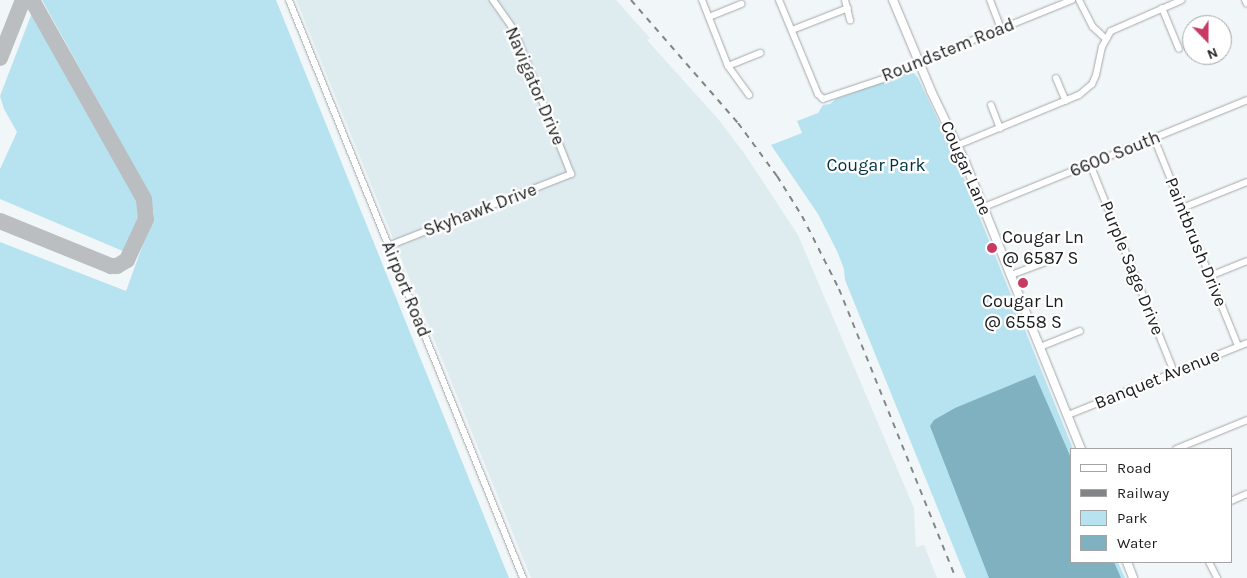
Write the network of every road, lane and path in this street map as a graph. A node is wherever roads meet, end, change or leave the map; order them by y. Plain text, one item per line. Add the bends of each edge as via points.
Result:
1 (289, 0) edge
2 (492, 0) edge
3 (702, 0) edge
4 (779, 0) edge
5 (845, 0) edge
6 (894, 0) edge
7 (990, 0) edge
8 (1072, 0) edge
9 (1079, 0) edge
10 (1182, 0) edge
11 (1245, 0) edge
12 (741, 4) dead end
13 (1247, 4) edge
14 (848, 8) junction
15 (1162, 8) junction
16 (709, 17) junction
17 (850, 20) dead end
18 (1001, 28) junction
19 (792, 30) junction
20 (1105, 38) junction
21 (1178, 49) dead end
22 (760, 52) dead end
23 (919, 63) junction
24 (728, 66) junction
25 (1056, 78) dead end
26 (749, 95) dead end
27 (1247, 100) edge
28 (1066, 101) junction
29 (991, 105) dead end
30 (1000, 128) junction
31 (1154, 138) junction
32 (958, 145) junction
33 (1090, 164) junction
34 (571, 174) joint
35 (1247, 182) edge
36 (984, 208) junction
37 (1182, 208) junction
38 (388, 246) junction
39 (1051, 260) dead end
40 (1247, 262) edge
41 (1011, 275) junction
42 (1210, 276) junction
43 (1080, 331) dead end
44 (1247, 343) edge
45 (1238, 346) junction
46 (1040, 347) junction
47 (1174, 372) junction
48 (1068, 415) junction
49 (1247, 420) edge
50 (1081, 448) edge
51 (1178, 448) edge
52 (1247, 494) edge
53 (1232, 500) edge
54 (1127, 563) edge
55 (1210, 563) edge
56 (523, 578) edge
57 (1133, 578) edge
58 (1217, 578) edge

1 - 38 street, Airport Road
2 - 34 street, Navigator Drive via 514,30
3 - 16 street
4 - 19 street
5 - 14 street
6 - 23 main road, Cougar Lane
7 - 18 street
8 - 18 street, Roundstem Road
9 - 20 street via 1092,27
10 - 15 street
11 - 13 street
12 - 16 street
14 - 17 street
14 - 19 street
15 - 20 street via 1120,26
15 - 21 street
16 - 24 street
18 - 23 street, Roundstem Road
19 - 23 street, Roundstem Road via 818,94 823,99
20 - 28 street via 1092,84
22 - 24 street
23 - 32 main road, Cougar Lane
24 - 26 street
25 - 28 street
27 - 31 street, 6600 South
28 - 30 street
29 - 30 street
30 - 32 street
31 - 33 street, 6600 South
31 - 37 street, Paintbrush Drive
32 - 36 main road, Cougar Lane
33 - 36 street, 6600 South
33 - 47 street, Purple Sage Drive
34 - 38 street, Skyhawk Drive
35 - 37 street
36 - 41 main road, Cougar Lane
37 - 42 street, Paintbrush Drive
38 - 56 street, Airport Road
39 - 41 street
40 - 42 street
41 - 46 main road, Cougar Lane
42 - 45 street, Paintbrush Drive
43 - 46 street
44 - 45 street, Banquet Avenue
45 - 47 street, Banquet Avenue
46 - 48 main road, Cougar Lane
47 - 48 street, Banquet Avenue
48 - 50 main road, Cougar Lane
49 - 51 street
52 - 53 street
54 - 57 main road
55 - 58 street

